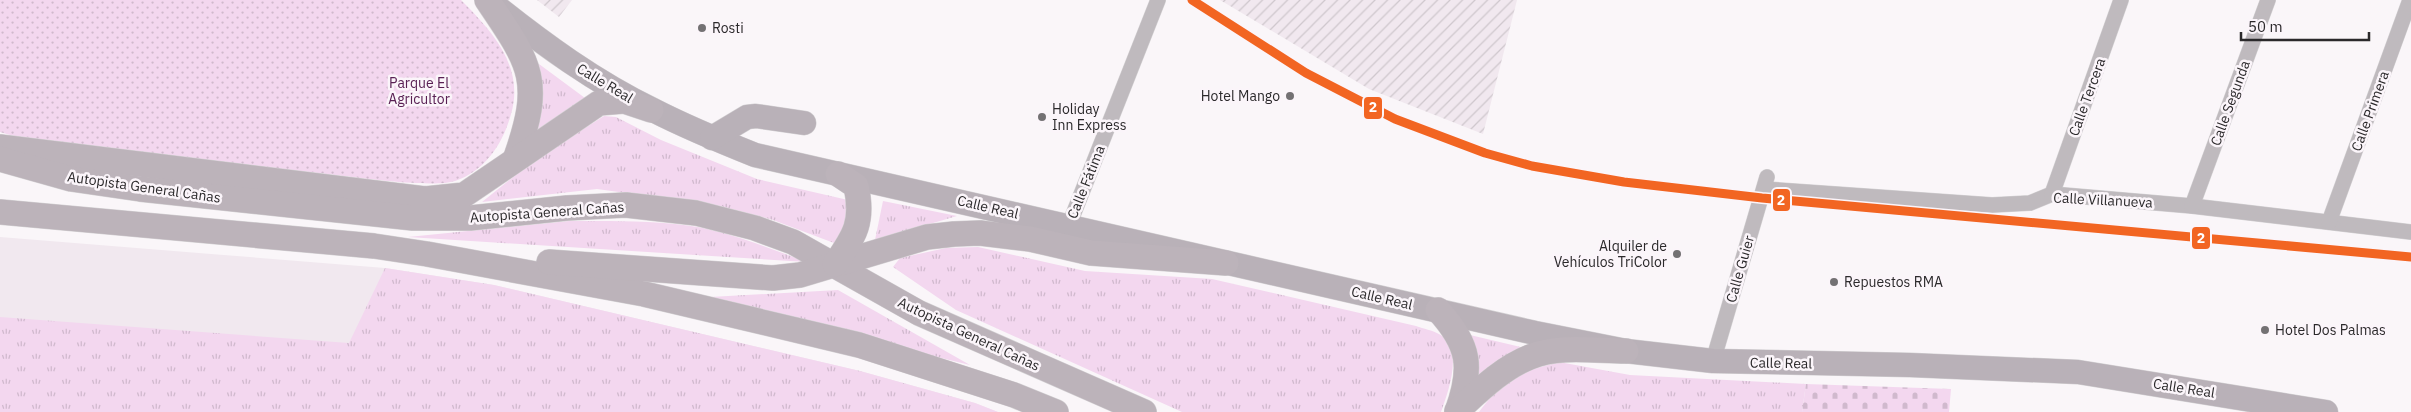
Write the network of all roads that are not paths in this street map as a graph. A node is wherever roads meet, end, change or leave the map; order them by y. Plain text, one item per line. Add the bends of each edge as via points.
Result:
1 (487, 0) edge
2 (1158, 0) edge
3 (2121, 0) edge
4 (2268, 0) edge
5 (2410, 0) edge
6 (651, 110) junction
7 (804, 123) dead end
8 (712, 138) junction
9 (0, 147) edge
10 (516, 157) junction
11 (0, 159) edge
12 (838, 174) junction
13 (1766, 183) joint
14 (2052, 194) junction
15 (2192, 206) junction
16 (0, 212) edge
17 (2330, 222) junction
18 (1069, 225) junction
19 (2411, 232) edge
20 (427, 254) junction
21 (1226, 263) junction
22 (835, 264) junction
23 (1438, 310) junction
24 (1626, 352) junction
25 (1713, 361) junction
26 (1056, 412) edge
27 (1144, 412) edge
28 (1457, 412) edge
29 (2326, 412) edge

1 - 6 main road, Calle Real via 574,65
1 - 10 highway via 519,46 527,67 531,104
2 - 18 street, Calle Fátima
3 - 14 street, Calle Tercera
4 - 15 street, Calle Segunda
5 - 17 street, Calle Primera
6 - 8 main road, Calle Real
6 - 10 highway via 624,101 599,103
7 - 8 main road via 747,117
8 - 12 main road, Calle Real via 755,155
9 - 10 highway via 425,199 464,194 480,186
11 - 22 highway, Autopista General Cañas via 71,178 140,189 413,218 470,218 626,205 696,214 755,228 794,242
12 - 18 main road, Calle Real
12 - 22 highway via 856,186 860,214 849,245
13 - 14 street, Calle Villanueva via 1992,206 2030,203
13 - 25 street, Calle Guier
14 - 15 street, Calle Villanueva
15 - 17 street, Calle Villanueva
16 - 20 highway via 364,245
17 - 19 street, Calle Villanueva
18 - 21 main road, Calle Real
20 - 22 highway via 772,278 800,275
20 - 26 highway via 644,294 859,345 1014,394
21 - 22 highway via 1091,253 1030,239 980,234 927,238
21 - 23 main road, Calle Real
22 - 27 highway, Autopista General Cañas via 919,312
23 - 24 main road, Calle Real
23 - 28 highway via 1453,326 1460,340 1467,368 1465,391
24 - 25 main road, Calle Real
24 - 28 highway via 1558,351 1531,356 1508,369
25 - 29 main road, Calle Real via 1910,364 2078,372

